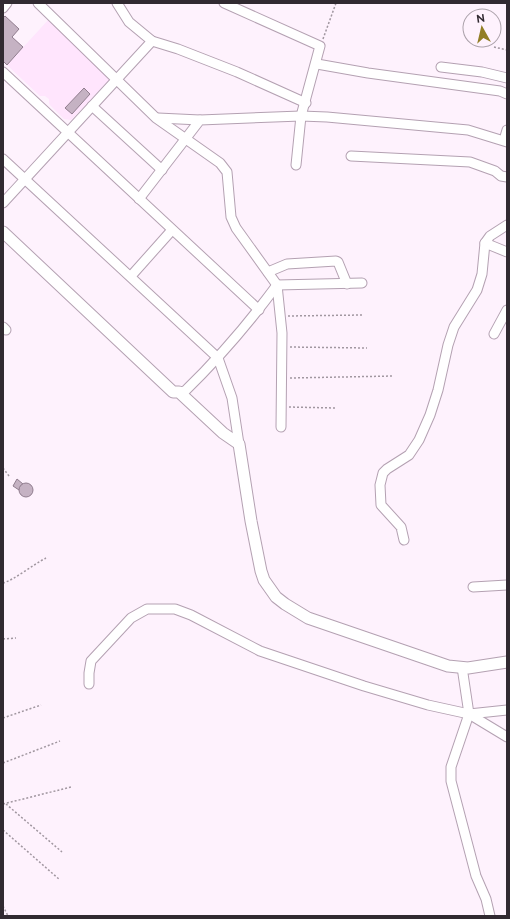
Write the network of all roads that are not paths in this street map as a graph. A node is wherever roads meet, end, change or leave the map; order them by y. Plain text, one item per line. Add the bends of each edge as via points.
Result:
1 (7, 3) edge
2 (38, 3) edge
3 (117, 3) edge
4 (224, 3) edge
5 (237, 6) edge
6 (3, 8) edge
7 (152, 41) junction
8 (317, 64) junction
9 (441, 67) dead end
10 (3, 72) edge
11 (117, 77) junction
12 (507, 78) edge
13 (507, 94) edge
14 (306, 103) junction
15 (92, 106) junction
16 (301, 116) junction
17 (156, 118) junction
18 (200, 120) junction
19 (507, 130) edge
20 (67, 134) junction
21 (187, 139) junction
22 (506, 141) edge
23 (352, 156) dead end
24 (3, 159) edge
25 (296, 165) dead end
26 (162, 170) junction
27 (507, 177) edge
28 (25, 180) junction
29 (140, 199) junction
30 (3, 203) edge
31 (507, 226) edge
32 (172, 230) junction
33 (3, 232) edge
34 (485, 243) junction
35 (507, 252) edge
36 (268, 272) junction
37 (130, 276) junction
38 (362, 283) dead end
39 (276, 284) junction
40 (347, 284) junction
41 (259, 310) junction
42 (507, 310) edge
43 (494, 334) dead end
44 (218, 358) junction
45 (179, 392) junction
46 (282, 427) dead end
47 (239, 444) junction
48 (404, 540) dead end
49 (507, 585) edge
50 (474, 587) dead end
51 (507, 662) edge
52 (462, 667) junction
53 (89, 684) dead end
54 (507, 710) edge
55 (469, 714) junction
56 (507, 737) edge
57 (490, 916) edge

1 - 6 street
2 - 11 street
3 - 7 street via 129,22
4 - 5 street
5 - 8 street via 320,46
7 - 11 street
7 - 14 street via 200,57
8 - 13 street
8 - 14 street
9 - 12 street
10 - 20 street
11 - 15 street
11 - 17 street
14 - 16 street
15 - 20 street
15 - 26 street
16 - 18 street
16 - 22 street via 327,116 468,130
16 - 25 street
17 - 18 street
17 - 21 street
18 - 21 street
19 - 22 street
20 - 28 street
20 - 29 street
21 - 26 street
21 - 36 street via 220,163 227,172 231,217
23 - 27 street via 470,162
24 - 28 street
26 - 29 street
28 - 30 street
28 - 37 street
29 - 32 street
31 - 34 street via 490,236
32 - 37 street
32 - 41 street
33 - 45 street via 173,392
34 - 35 street
34 - 48 street via 482,274 477,290 454,327 430,415 409,455 383,473 380,485 381,505 401,527
36 - 39 street
36 - 40 street via 281,265 336,261
37 - 44 street
38 - 40 street
39 - 40 street
39 - 41 street
39 - 46 street via 282,347
41 - 44 street
42 - 43 street
44 - 45 street via 185,391
44 - 47 street via 232,398
45 - 47 street via 223,433
47 - 52 street via 261,571 276,597 308,618 448,666
49 - 50 street
51 - 52 street
52 - 55 street
53 - 55 street via 91,660 131,618 147,609 175,609 260,651 393,695
54 - 55 street
55 - 56 street
55 - 57 street via 451,767 451,781 476,876

